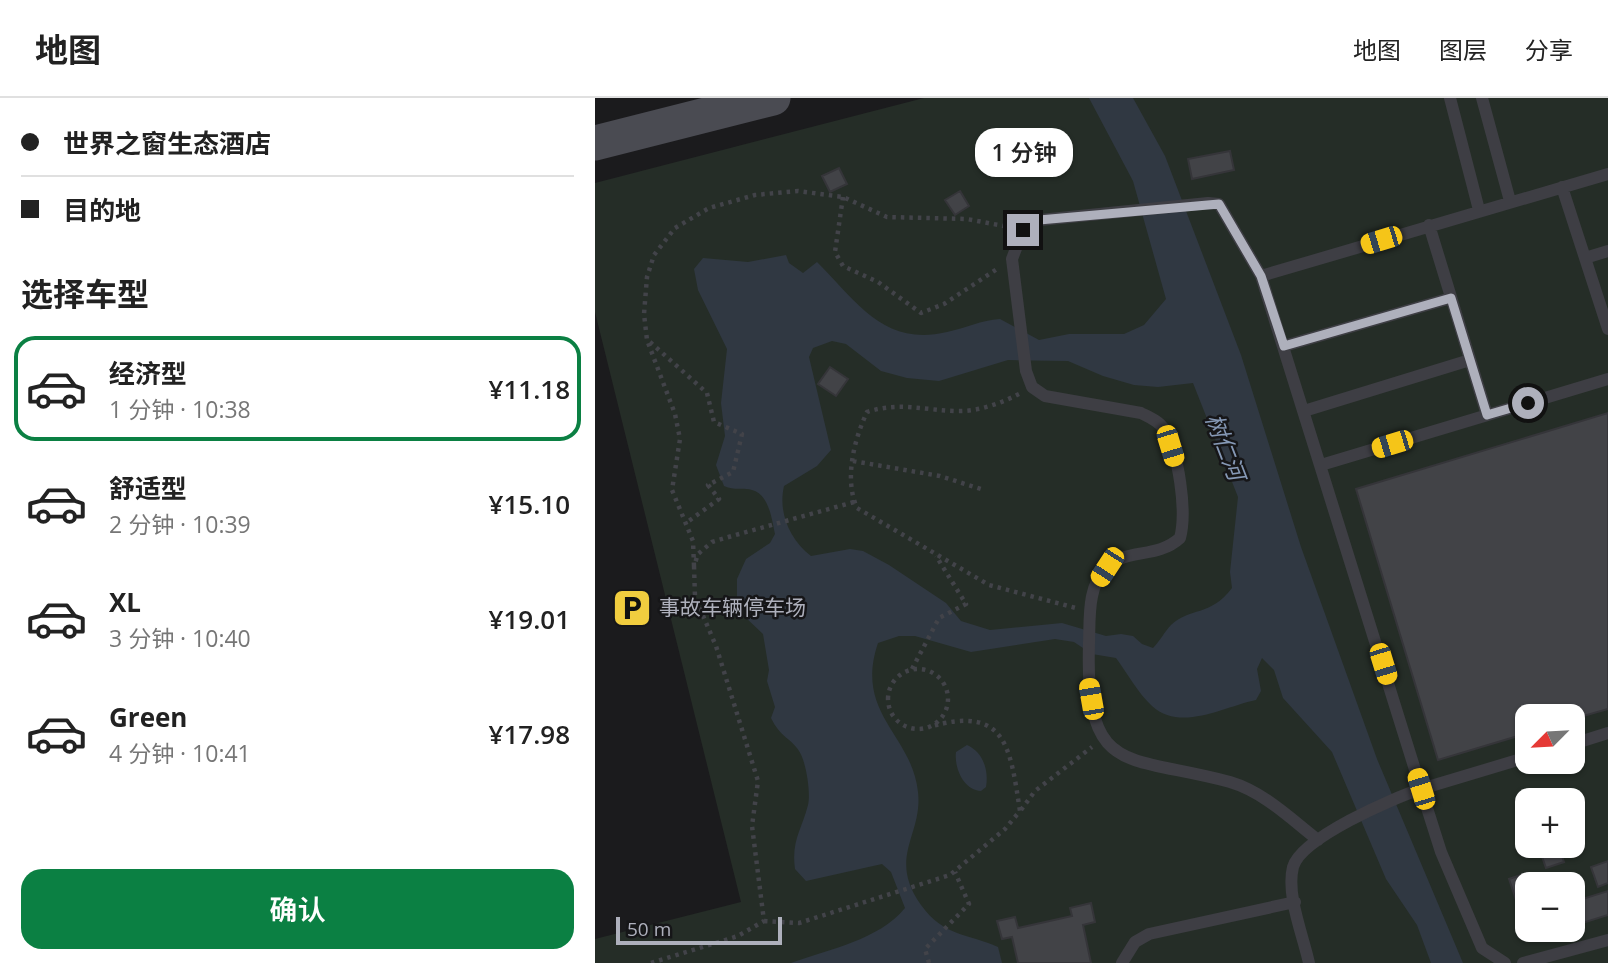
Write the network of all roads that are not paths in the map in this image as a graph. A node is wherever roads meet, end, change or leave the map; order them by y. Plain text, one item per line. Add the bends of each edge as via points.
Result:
1 (773, 98) edge
2 (1450, 98) edge
3 (1482, 98) edge
4 (595, 143) edge
5 (1608, 174) edge
6 (1562, 187) junction
7 (1510, 201) junction
8 (1479, 210) junction
9 (1429, 225) junction
10 (1608, 251) edge
11 (1585, 258) junction
12 (1261, 276) junction
13 (1451, 298) junction
14 (1607, 323) edge
15 (1284, 346) junction
16 (1470, 360) junction
17 (1608, 379) edge
18 (1304, 411) junction
19 (1487, 415) junction
20 (1321, 465) junction
21 (1608, 733) edge
22 (1585, 740) edge
23 (1515, 761) edge
24 (1421, 789) junction
25 (1318, 840) junction
26 (1295, 902) junction
27 (1608, 940) edge
28 (1122, 963) edge
29 (1309, 963) edge
30 (1505, 963) edge
31 (1523, 963) edge

1 - 4 main road
2 - 8 lane
3 - 7 lane
5 - 6 lane
6 - 7 lane
6 - 11 lane
7 - 8 lane
8 - 9 lane
9 - 12 lane
9 - 13 lane
10 - 11 lane
11 - 14 lane
12 - 15 lane
12 - 25 lane via 1219,204 1039,220 1023,230 1012,259 1032,387 1045,397 1141,413 1155,420 1164,430 1181,484 1184,524 1179,538 1156,553 1124,557 1107,567 1094,586 1088,682 1103,736 1124,758 1231,783 1260,795
13 - 15 lane
13 - 16 lane
15 - 18 lane
16 - 18 lane
16 - 19 lane
17 - 19 lane
18 - 20 lane
19 - 20 lane
20 - 24 lane
21 - 22 lane
23 - 24 lane
24 - 25 lane
24 - 30 lane via 1441,852 1482,947
25 - 26 lane via 1294,865
26 - 28 lane via 1149,934 1135,942
26 - 29 lane
27 - 31 lane

